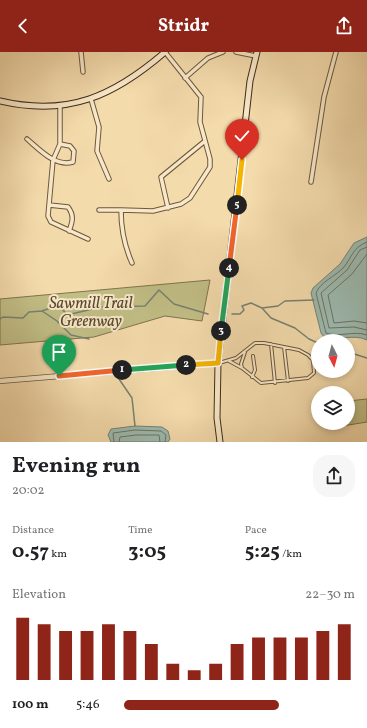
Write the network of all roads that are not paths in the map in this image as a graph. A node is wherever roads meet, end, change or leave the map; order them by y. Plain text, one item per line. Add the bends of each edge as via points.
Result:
1 (81, 52) edge
2 (165, 52) edge
3 (223, 52) edge
4 (236, 52) edge
5 (336, 52) edge
6 (257, 54) edge
7 (83, 72) dead end
8 (185, 78) junction
9 (91, 99) junction
10 (0, 101) edge
11 (60, 105) junction
12 (27, 140) dead end
13 (205, 141) junction
14 (60, 144) junction
15 (53, 160) junction
16 (109, 179) dead end
17 (311, 182) dead end
18 (49, 205) junction
19 (168, 208) junction
20 (99, 210) dead end
21 (121, 210) junction
22 (69, 231) junction
23 (88, 239) dead end
24 (132, 263) dead end
25 (271, 344) junction
26 (284, 346) junction
27 (245, 351) junction
28 (253, 356) dead end
29 (229, 361) junction
30 (218, 363) junction
31 (242, 368) junction
32 (252, 377) junction
33 (288, 381) junction
34 (0, 382) edge
35 (275, 383) junction
36 (220, 442) edge

1 - 7 street
2 - 8 street
2 - 9 main road via 124,84
3 - 8 street via 208,58
4 - 6 street
5 - 17 street via 324,98
6 - 30 main road via 250,81
8 - 13 street via 201,98 200,122
9 - 11 main road
9 - 16 street via 99,127 97,150
10 - 11 main road via 27,106
11 - 14 street
12 - 15 street
13 - 19 street via 210,159 208,173 190,198
13 - 19 street via 161,178
14 - 15 street
14 - 15 street via 70,146 74,151 73,162 66,164
15 - 18 street
18 - 22 street via 48,216 51,222
18 - 22 street via 68,207 73,221
19 - 21 street via 153,211
20 - 21 street
21 - 24 street via 121,232
22 - 23 street
25 - 26 lane
25 - 27 lane via 255,343
25 - 35 lane
26 - 33 lane
26 - 33 lane via 308,355 315,367 314,373 308,378
27 - 29 lane
27 - 31 lane
28 - 32 lane via 255,370
29 - 30 lane
29 - 31 lane
30 - 34 street
30 - 36 main road via 217,418
31 - 32 lane
32 - 35 lane via 261,384
33 - 35 lane

